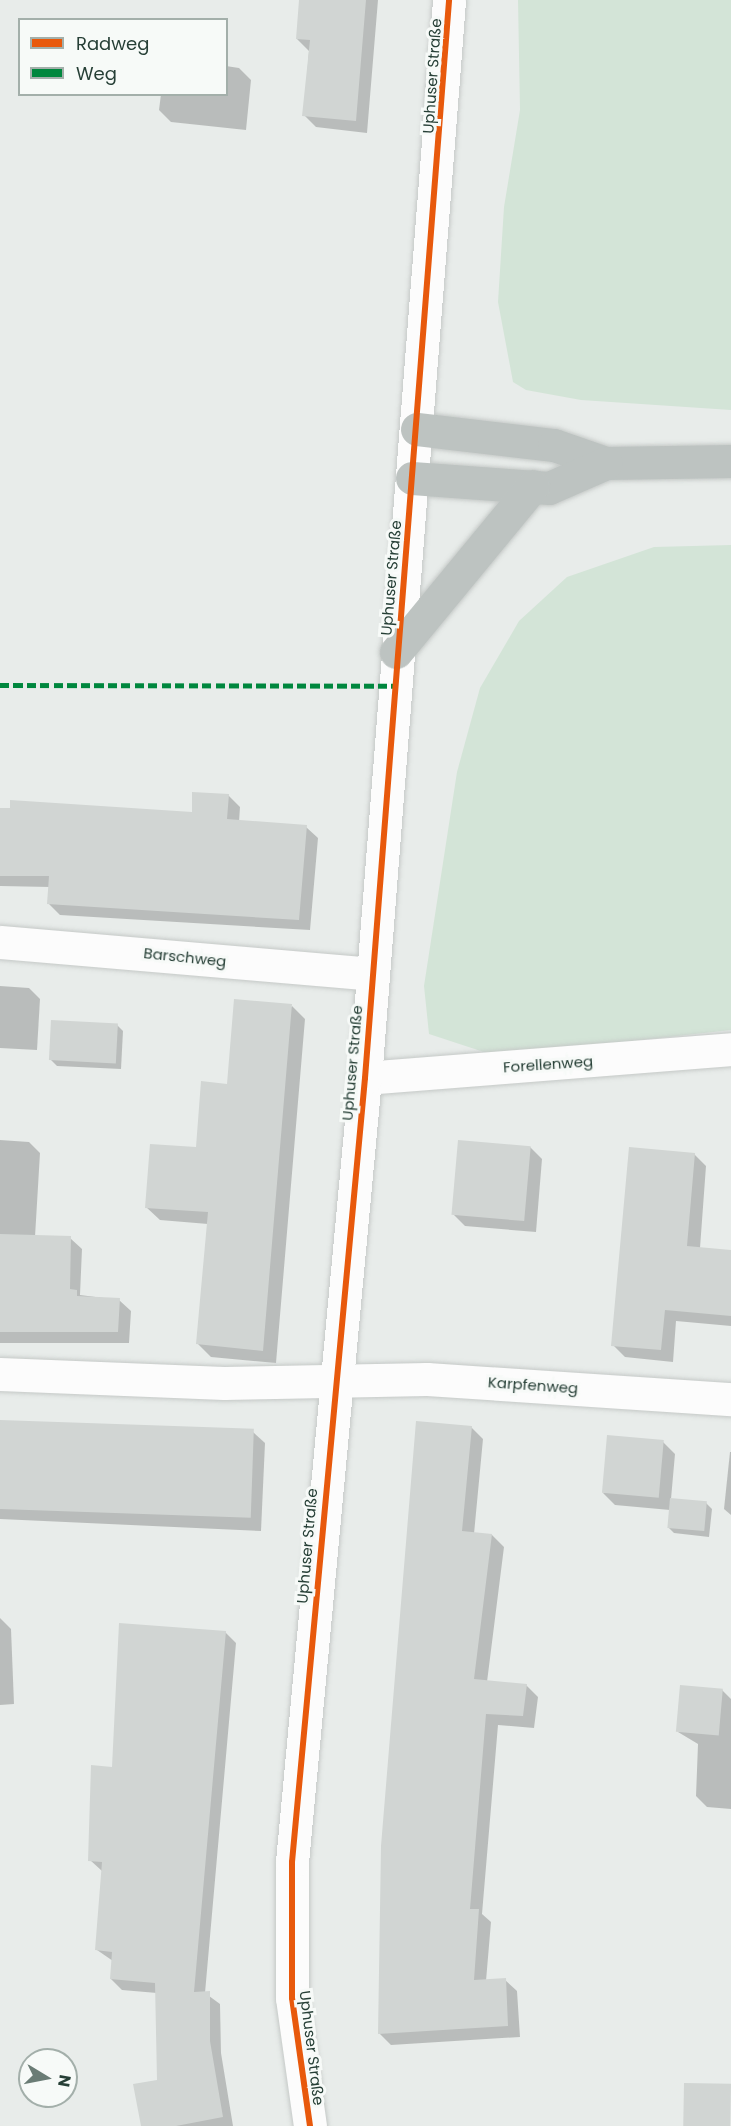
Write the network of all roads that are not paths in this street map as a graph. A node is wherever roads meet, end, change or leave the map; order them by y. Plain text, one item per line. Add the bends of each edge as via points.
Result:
1 (449, 0) edge
2 (417, 429) junction
3 (731, 461) edge
4 (606, 463) junction
5 (412, 478) junction
6 (533, 486) junction
7 (396, 652) junction
8 (0, 942) edge
9 (371, 974) junction
10 (731, 1049) edge
11 (365, 1078) junction
12 (0, 1374) edge
13 (334, 1382) junction
14 (731, 1400) edge
15 (310, 2126) edge

1 - 2 street, Uphuser Straße
2 - 4 highway via 554,445
2 - 5 street, Uphuser Straße
3 - 4 highway
4 - 6 highway via 549,488
5 - 6 highway
5 - 7 street, Uphuser Straße
6 - 7 highway
7 - 9 street, Uphuser Straße
8 - 9 street, Barschweg
9 - 11 street, Uphuser Straße
10 - 11 street, Forellenweg
11 - 13 street, Uphuser Straße
12 - 13 street
13 - 14 street, Karpfenweg via 437,1379
13 - 15 street, Uphuser Straße via 290,1935 298,2064

